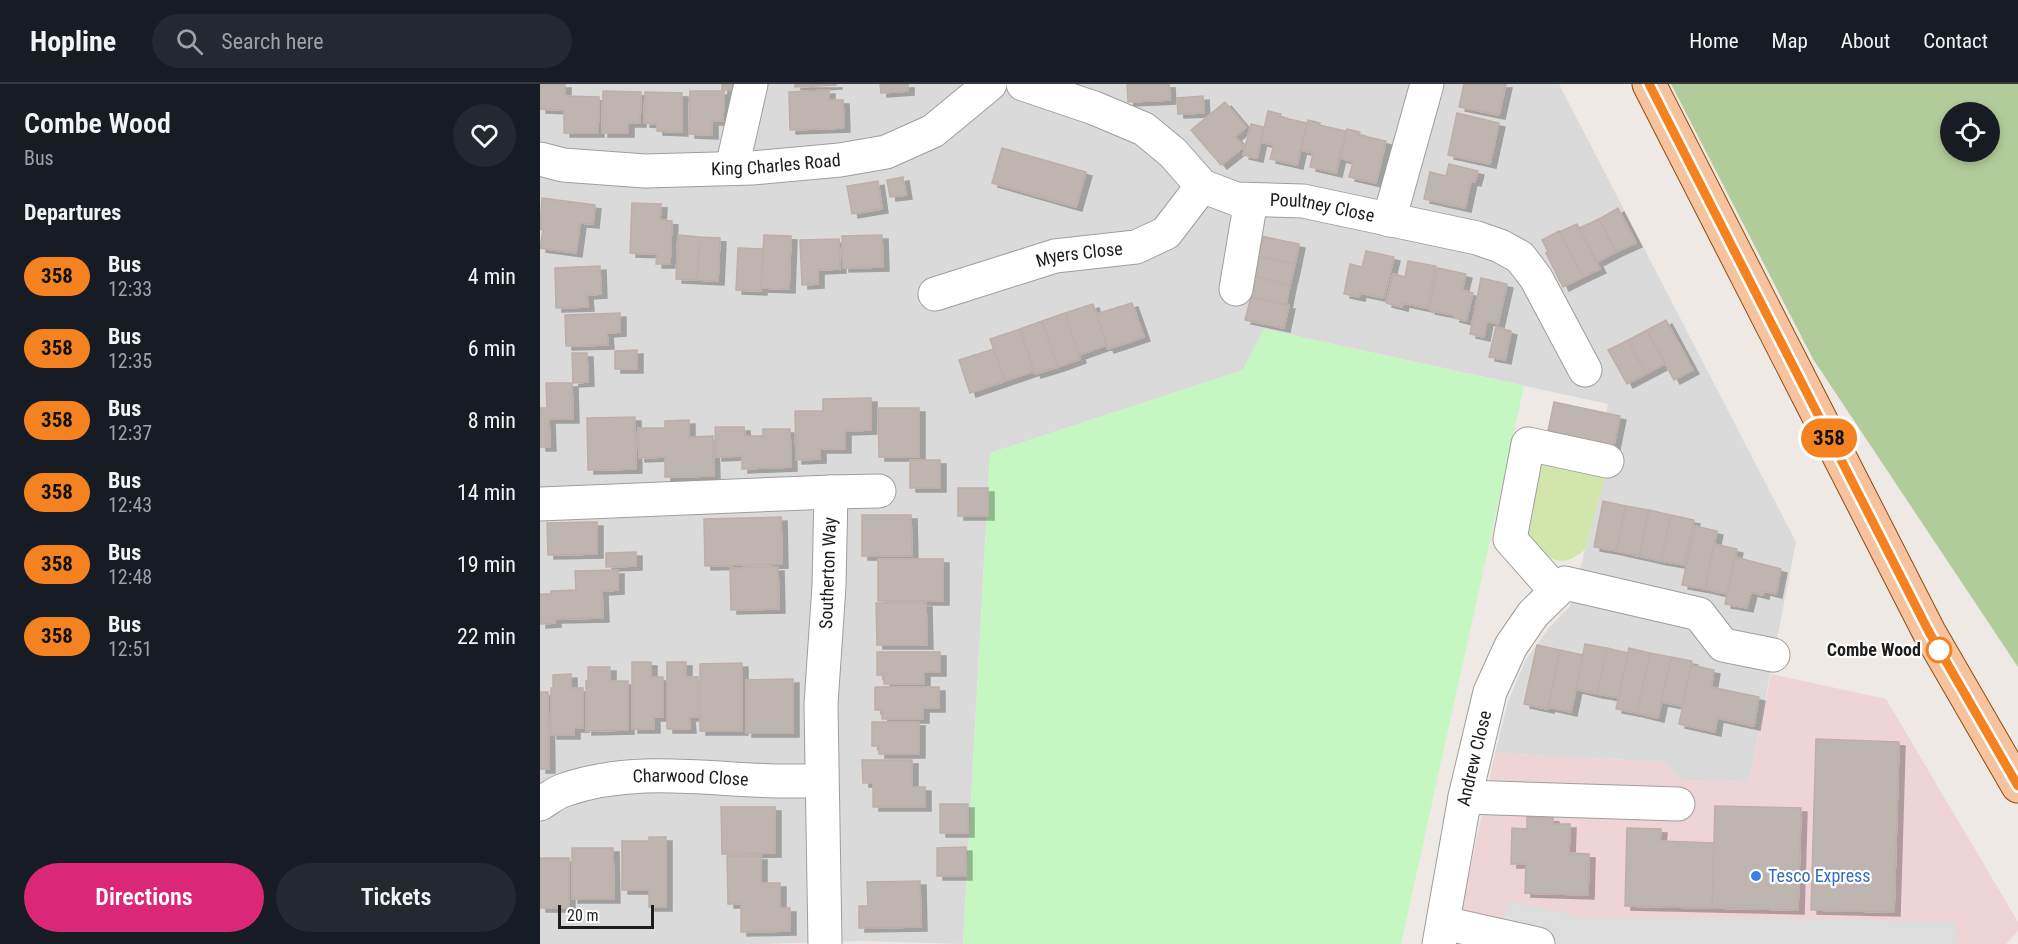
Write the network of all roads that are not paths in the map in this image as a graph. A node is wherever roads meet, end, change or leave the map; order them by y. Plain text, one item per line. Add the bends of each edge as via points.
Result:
1 (751, 84) edge
2 (990, 84) edge
3 (1023, 84) edge
4 (1427, 84) edge
5 (1649, 84) edge
6 (540, 159) edge
7 (732, 168) junction
8 (1202, 186) junction
9 (1251, 200) junction
10 (1389, 220) junction
11 (1236, 289) dead end
12 (935, 294) dead end
13 (1585, 370) dead end
14 (1607, 461) dead end
15 (879, 491) dead end
16 (831, 492) junction
17 (540, 504) edge
18 (1557, 591) junction
19 (1773, 655) dead end
20 (821, 780) junction
21 (2018, 786) edge
22 (551, 797) edge
23 (1465, 797) junction
24 (1678, 804) dead end
25 (1441, 933) edge
26 (825, 944) edge
27 (1538, 944) edge

1 - 7 street
2 - 7 street, King Charles Road via 933,131 886,152 820,162
3 - 8 street, Poultney Close via 1144,129 1173,153
4 - 10 street
5 - 21 main road via 1929,632
6 - 7 street, King Charles Road via 563,165 645,171
8 - 9 street, Poultney Close via 1236,199
8 - 12 street, Myers Close via 1166,233 1136,247 1055,256
9 - 10 street, Poultney Close via 1303,201
9 - 11 street
10 - 13 street, Poultney Close via 1477,238 1520,257 1536,278
14 - 18 street via 1528,444 1510,539
15 - 16 street
16 - 17 street, Southerton Way
16 - 20 street, Southerton Way
18 - 19 street via 1565,583 1700,614 1723,645
18 - 23 street, Andrew Close via 1533,614 1511,646 1490,692
20 - 22 street, Charwood Close via 663,774 588,783
20 - 26 street, Southerton Way
23 - 24 street
23 - 25 street, Andrew Close
25 - 27 street

